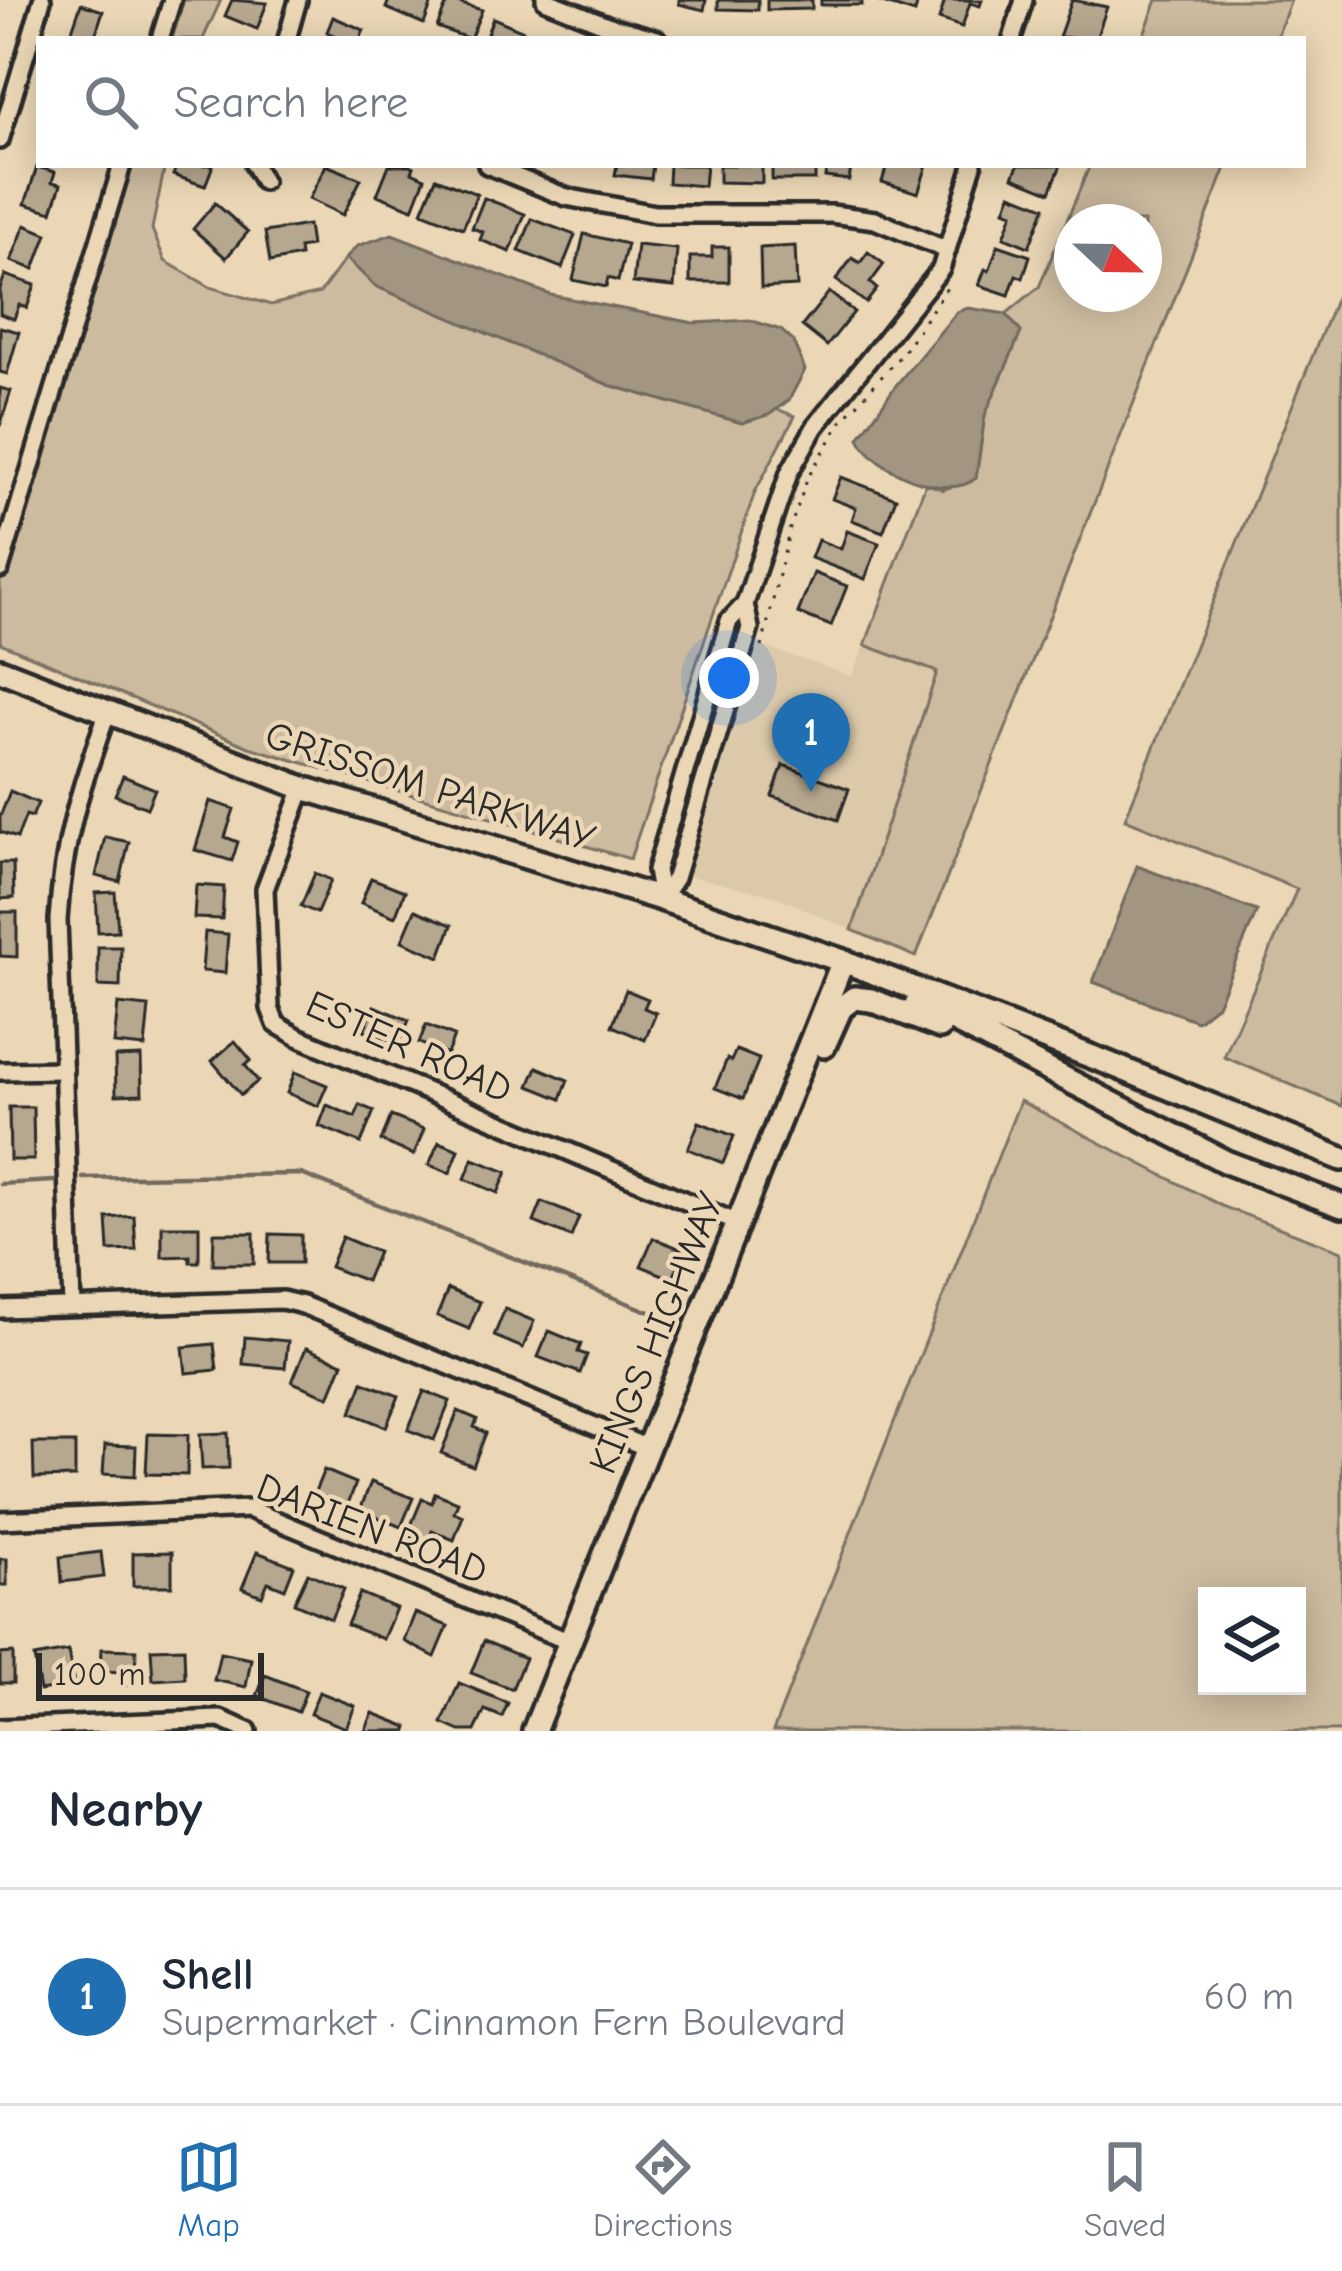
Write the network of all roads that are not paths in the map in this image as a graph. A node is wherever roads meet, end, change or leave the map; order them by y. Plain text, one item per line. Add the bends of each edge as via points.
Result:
1 (42, 0) edge
2 (172, 0) edge
3 (298, 0) edge
4 (545, 0) edge
5 (1024, 0) edge
6 (161, 36) edge
7 (288, 36) edge
8 (647, 36) edge
9 (1013, 36) edge
10 (0, 140) edge
11 (121, 168) edge
12 (256, 168) edge
13 (494, 168) edge
14 (972, 168) edge
15 (263, 182) dead end
16 (947, 250) junction
17 (0, 569) edge
18 (0, 670) edge
19 (107, 714) junction
20 (303, 788) junction
21 (661, 899) junction
22 (842, 961) junction
23 (992, 1042) junction
24 (64, 1070) junction
25 (0, 1071) edge
26 (782, 1115) junction
27 (1342, 1159) edge
28 (1342, 1206) edge
29 (740, 1224) junction
30 (72, 1306) junction
31 (0, 1309) edge
32 (650, 1449) junction
33 (0, 1520) edge
34 (570, 1642) junction
35 (0, 1728) edge
36 (248, 1731) edge
37 (534, 1731) edge

1 - 10 street
2 - 6 street
3 - 7 street
4 - 8 street
5 - 9 street
11 - 17 street
12 - 15 street
13 - 16 street via 566,197 655,214 875,220
14 - 16 street
16 - 21 street via 929,288 798,458 745,604 750,628 675,878
18 - 19 main road, GRISSOM PARKWAY
19 - 20 main road, GRISSOM PARKWAY
19 - 24 street via 62,858
20 - 21 main road, GRISSOM PARKWAY
20 - 29 street, ESTER ROAD via 265,889 276,1024
21 - 22 main road, GRISSOM PARKWAY
22 - 23 main road, GRISSOM PARKWAY
22 - 26 main road, KINGS HIGHWAY
22 - 27 main road, GRISSOM PARKWAY
23 - 26 main road via 854,998 841,1008 802,1094
23 - 28 main road, GRISSOM PARKWAY via 1226,1162
24 - 25 street
24 - 30 street
26 - 29 main road, KINGS HIGHWAY
29 - 32 main road, KINGS HIGHWAY
30 - 31 street
30 - 32 street via 303,1304
32 - 34 main road, KINGS HIGHWAY
33 - 34 street, DARIEN ROAD via 249,1509
34 - 37 main road, KINGS HIGHWAY
35 - 36 street via 220,1719

